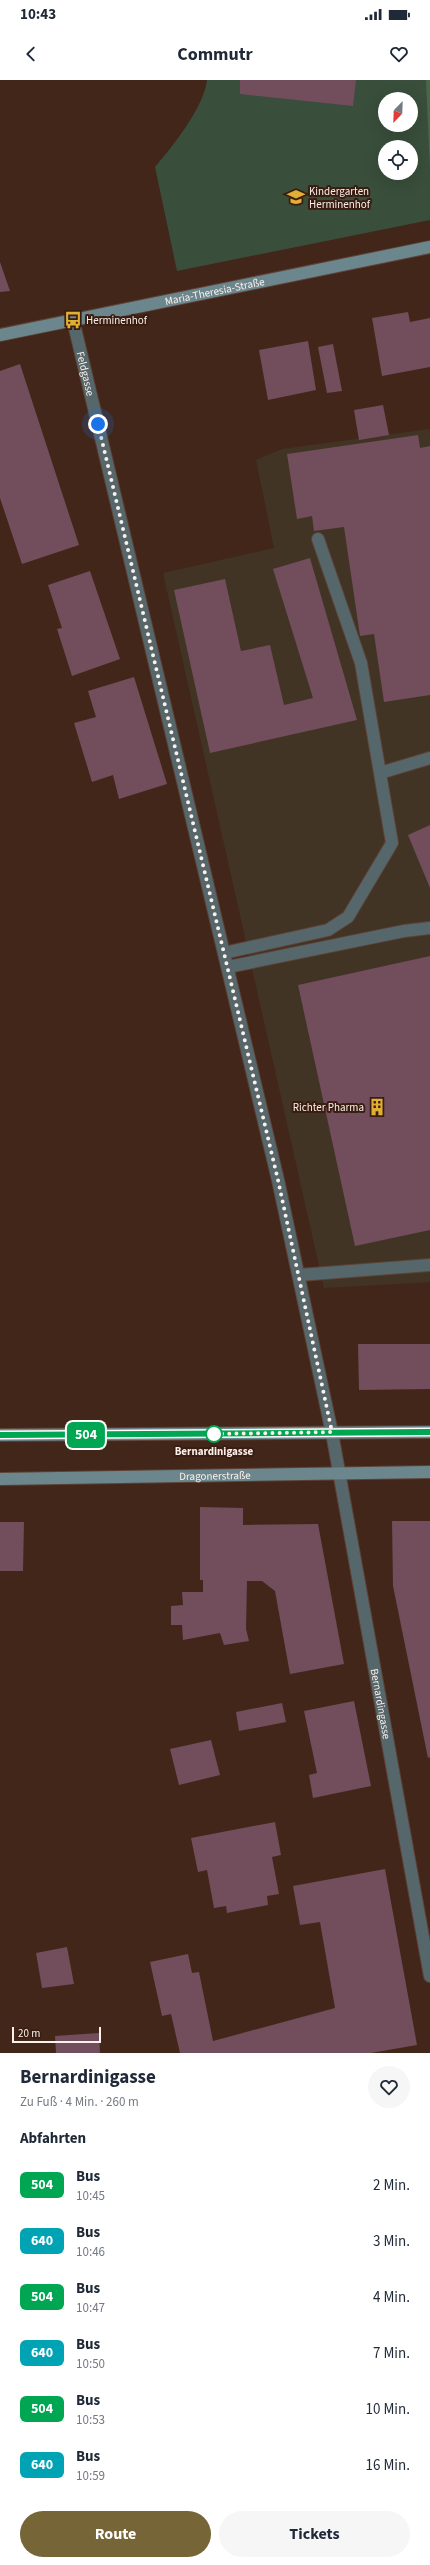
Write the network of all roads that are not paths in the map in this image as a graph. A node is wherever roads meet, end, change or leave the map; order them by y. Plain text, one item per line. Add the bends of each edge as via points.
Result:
1 (430, 247) edge
2 (73, 320) junction
3 (0, 335) edge
4 (318, 539) dead end
5 (430, 758) edge
6 (380, 773) junction
7 (430, 928) edge
8 (224, 953) junction
9 (228, 967) junction
10 (430, 1265) edge
11 (299, 1275) junction
12 (332, 1432) junction
13 (430, 1432) edge
14 (0, 1435) edge
15 (430, 1472) edge
16 (339, 1473) junction
17 (0, 1479) edge
18 (430, 1976) edge

1 - 2 main road, Maria-Theresia-Straße
2 - 3 main road, Maria-Theresia-Straße
2 - 8 street, Feldgasse
4 - 6 street via 361,663
5 - 6 street
6 - 8 street via 392,843 348,917 328,930
7 - 9 street
8 - 9 street, Feldgasse
9 - 11 street, Feldgasse
10 - 11 street
11 - 12 street, Feldgasse
12 - 13 main road
12 - 14 main road
12 - 16 street, Bernardingasse
15 - 16 main road, Dragonerstraße
16 - 17 main road, Dragonerstraße
16 - 18 street, Bernardingasse

